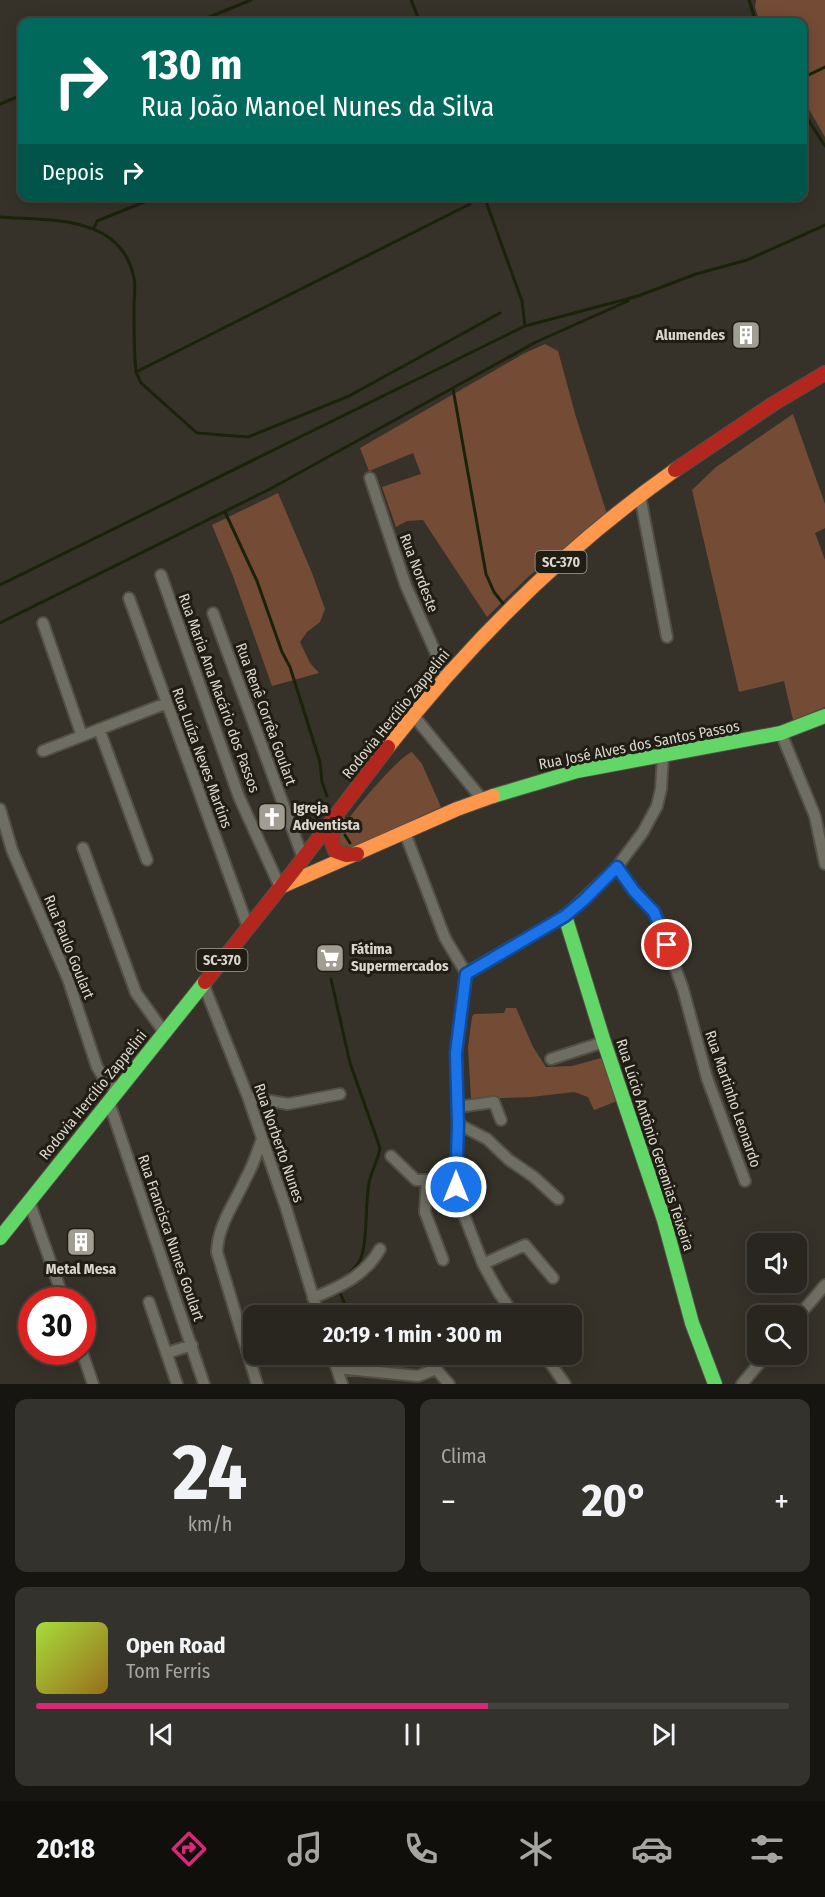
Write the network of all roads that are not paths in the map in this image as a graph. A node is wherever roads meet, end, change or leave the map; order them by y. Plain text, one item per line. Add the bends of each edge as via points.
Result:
1 (825, 373) edge
2 (370, 478) dead end
3 (640, 496) junction
4 (161, 575) dead end
5 (129, 598) dead end
6 (213, 613) dead end
7 (43, 623) dead end
8 (667, 637) dead end
9 (446, 676) junction
10 (167, 703) junction
11 (413, 715) junction
12 (825, 716) edge
13 (99, 729) junction
14 (781, 733) junction
15 (82, 736) junction
16 (43, 751) dead end
17 (663, 754) junction
18 (482, 799) junction
19 (344, 805) junction
20 (0, 809) edge
21 (405, 833) junction
22 (320, 835) junction
23 (82, 848) dead end
24 (357, 854) junction
25 (147, 860) dead end
26 (299, 863) junction
27 (825, 864) edge
28 (329, 866) junction
29 (617, 867) junction
30 (280, 887) junction
31 (565, 916) junction
32 (248, 927) junction
33 (466, 974) junction
34 (203, 983) junction
35 (164, 1032) junction
36 (604, 1042) junction
37 (551, 1059) dead end
38 (340, 1094) dead end
39 (113, 1096) junction
40 (248, 1097) junction
41 (458, 1107) junction
42 (501, 1120) dead end
43 (458, 1124) junction
44 (262, 1139) junction
45 (391, 1156) dead end
46 (427, 1180) junction
47 (745, 1181) dead end
48 (456, 1187) junction
49 (558, 1199) dead end
50 (29, 1201) junction
51 (0, 1238) edge
52 (380, 1248) dead end
53 (443, 1260) dead end
54 (483, 1264) junction
55 (554, 1278) dead end
56 (825, 1286) edge
57 (59, 1287) edge
58 (313, 1298) junction
59 (149, 1302) dead end
60 (315, 1305) edge
61 (507, 1305) edge
62 (807, 1306) edge
63 (192, 1345) junction
64 (166, 1353) junction
65 (86, 1365) edge
66 (336, 1365) edge
67 (552, 1365) edge
68 (758, 1365) edge
69 (337, 1368) junction
70 (93, 1384) edge
71 (177, 1384) edge
72 (204, 1384) edge
73 (257, 1384) edge
74 (342, 1384) edge
75 (449, 1384) edge
76 (565, 1384) edge
77 (715, 1384) edge
78 (742, 1384) edge

1 - 3 main road, Rodovia Hercílio Zappelini / SC-370 via 762,410
2 - 9 street, Rua Nordeste via 406,586
3 - 8 street
3 - 9 main road, Rodovia Hercílio Zappelini / SC-370 via 532,588
4 - 30 street, Rua Maria Ana Macário dos Passos via 239,797
5 - 10 street, Rua Luíza Neves Martins
6 - 26 street, Rua Renê Corrêa Goulart
7 - 15 street
9 - 11 main road, Rodovia Hercílio Zappelini / SC-370
10 - 13 street
10 - 32 street, Rua Luíza Neves Martins
11 - 18 street
11 - 19 main road, Rodovia Hercílio Zappelini / SC-370
12 - 14 main road, Rua José Alves dos Santos Passos
13 - 15 street
13 - 25 street
14 - 17 main road, Rua José Alves dos Santos Passos
14 - 27 street via 815,816
15 - 16 street
17 - 18 main road, Rua José Alves dos Santos Passos via 546,779
17 - 29 street via 657,806
18 - 21 main road, Rua José Alves dos Santos Passos
19 - 22 main road, Rodovia Hercílio Zappelini / SC-370
19 - 24 main road via 332,828 332,846 340,855
20 - 39 street, Rua Paulo Goulart via 12,850 68,979 97,1067
21 - 24 main road, Rua José Alves dos Santos Passos
21 - 33 street via 445,938
22 - 24 main road via 322,853 328,859
22 - 26 main road, Rodovia Hercílio Zappelini / SC-370
23 - 35 street via 136,993
24 - 28 main road, Rua José Alves dos Santos Passos
26 - 28 main road, Rua José Alves dos Santos Passos
26 - 30 main road, Rodovia Hercílio Zappelini / SC-370
28 - 30 main road, Rua José Alves dos Santos Passos
29 - 31 street
29 - 47 street, Rua Martinho Leonardo via 658,920 683,989 707,1078
30 - 32 main road, Rodovia Hercílio Zappelini / SC-370
31 - 33 street
31 - 36 main road, Rua Lúcio Antônio Geremias Teixeira
32 - 34 main road, Rodovia Hercílio Zappelini / SC-370
33 - 41 street via 457,1035
34 - 35 main road, Rodovia Hercílio Zappelini / SC-370
34 - 40 street, Rua Norberto Nunes
35 - 39 main road, Rodovia Hercílio Zappelini / SC-370
36 - 37 street
36 - 77 main road, Rua Lúcio Antônio Geremias Teixeira via 659,1203 692,1323
38 - 40 street via 288,1104
39 - 50 main road, Rodovia Hercílio Zappelini / SC-370
39 - 63 street, Rua Francisca Nunes Goulart
40 - 44 street, Rua Norberto Nunes
41 - 42 street via 494,1102
41 - 43 street
43 - 48 street
43 - 49 street via 487,1139
44 - 58 street, Rua Norberto Nunes
44 - 73 street via 217,1240 217,1252
45 - 46 street via 416,1180
46 - 48 street
46 - 53 street via 425,1212
48 - 54 street
50 - 51 main road, Rodovia Hercílio Zappelini / SC-370
50 - 57 street
52 - 58 street via 364,1271
54 - 55 street via 525,1245
54 - 61 street
56 - 62 street
58 - 60 street, Rua Norberto Nunes
59 - 64 street
63 - 64 street
63 - 72 street, Rua Francisca Nunes Goulart
64 - 71 street
65 - 70 street
66 - 69 street
67 - 76 street
68 - 78 street
69 - 74 street
69 - 75 street via 418,1376 436,1369

